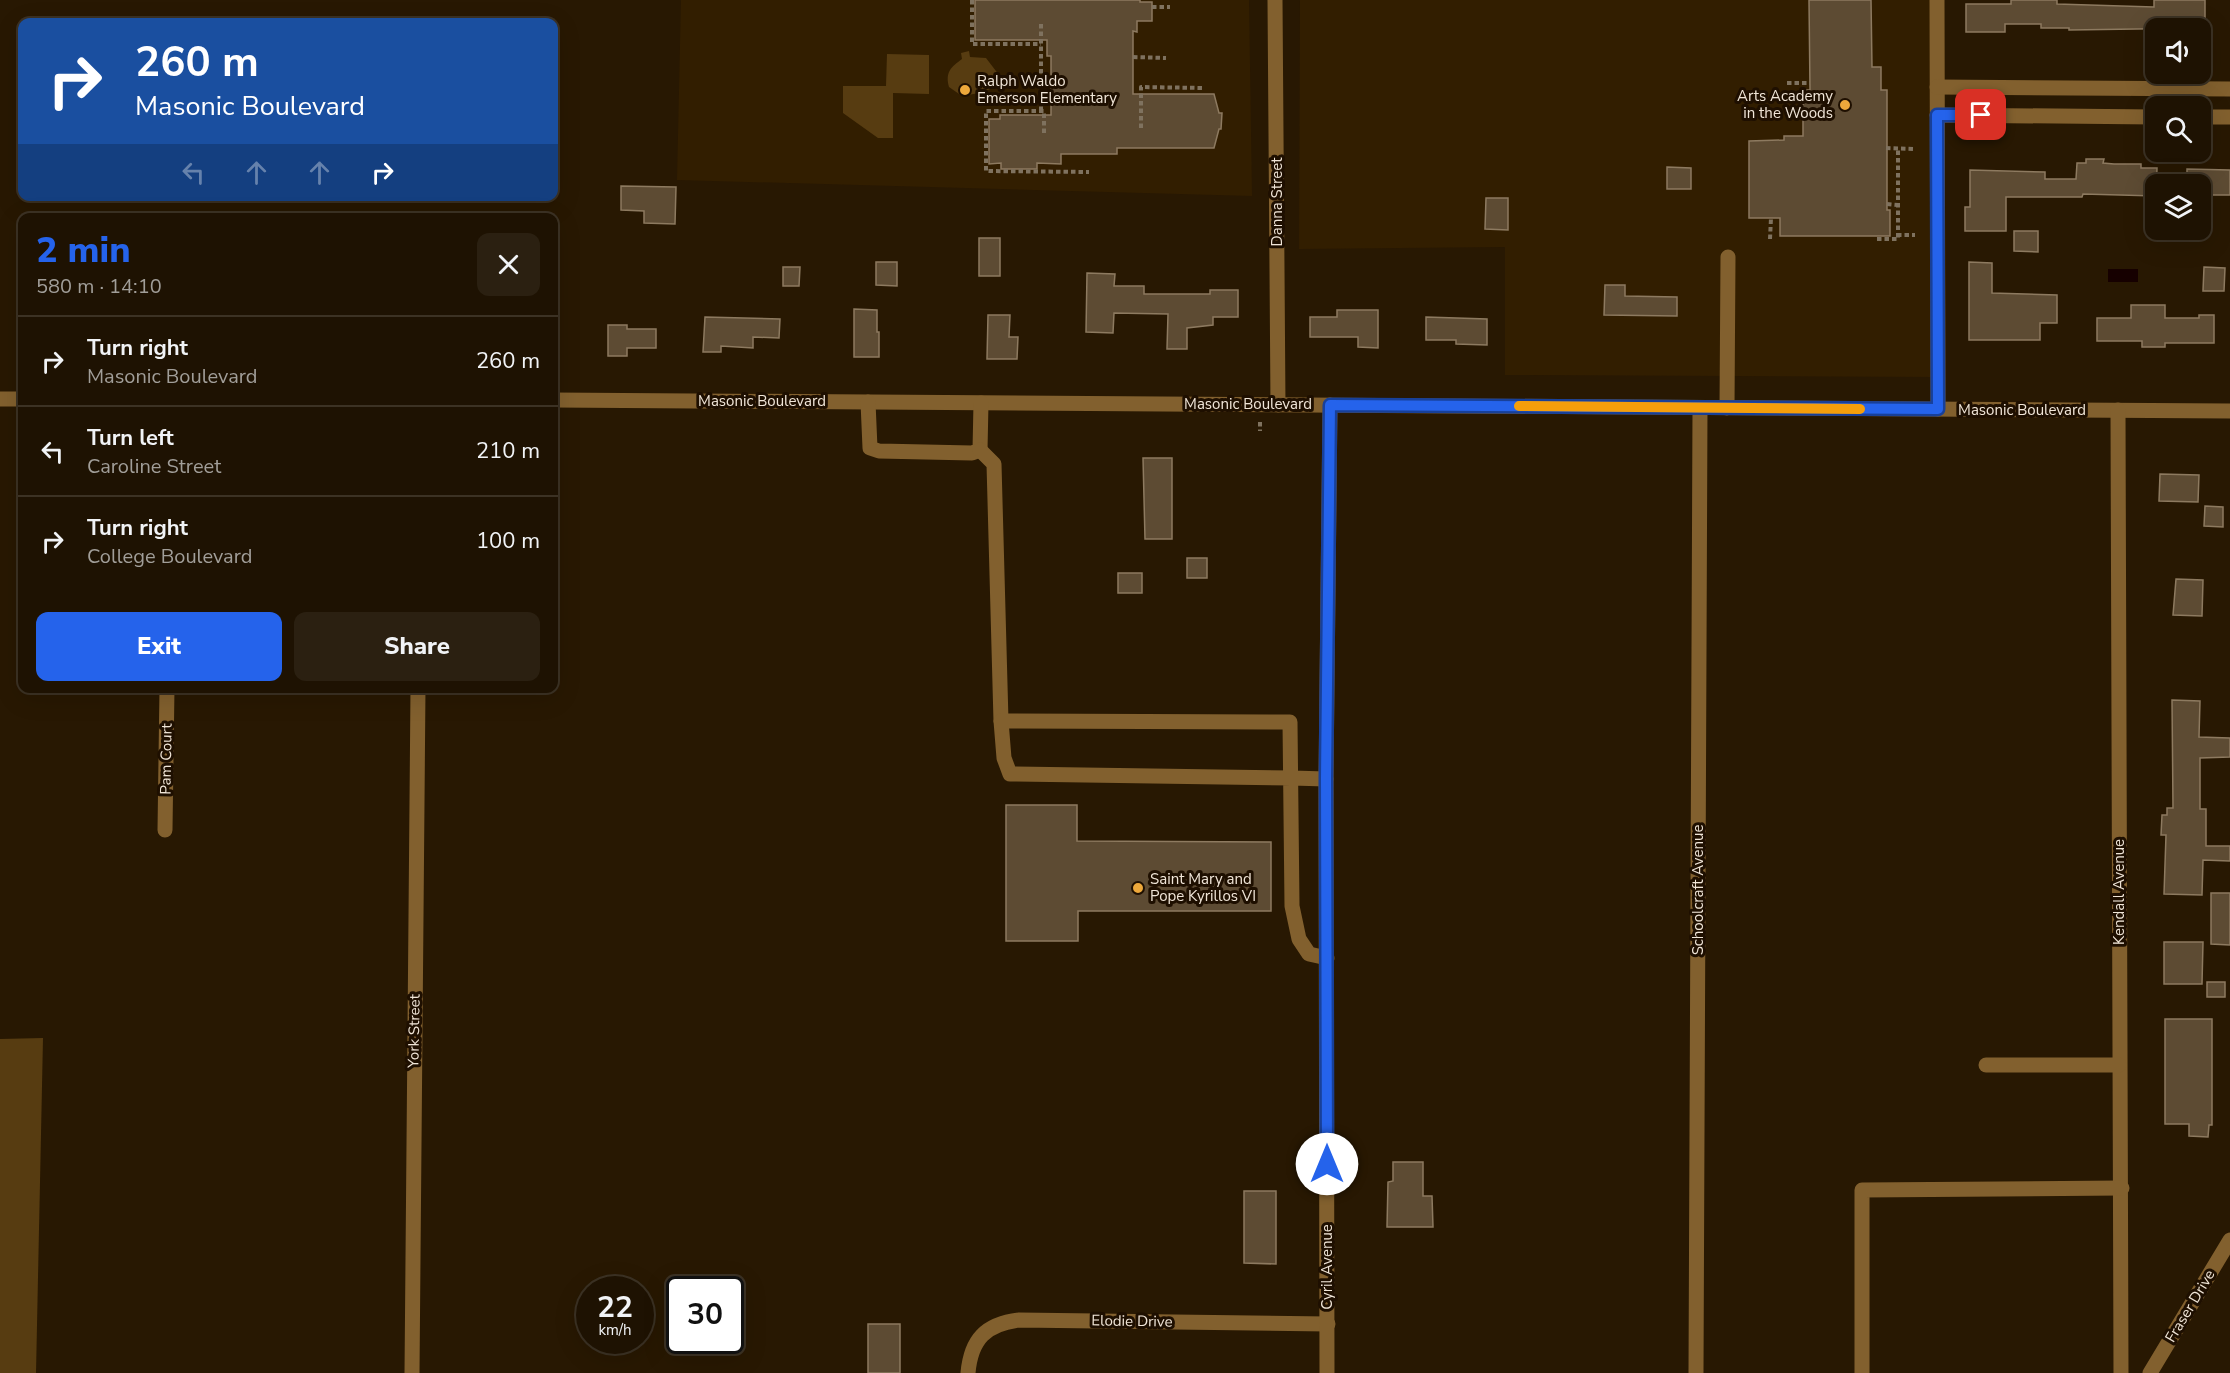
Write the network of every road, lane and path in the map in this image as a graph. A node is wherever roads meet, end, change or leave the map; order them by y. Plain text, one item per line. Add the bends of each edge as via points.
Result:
1 (972, 0) edge
2 (1275, 0) edge
3 (1937, 0) edge
4 (1152, 7) dead end
5 (1170, 7) dead end
6 (1041, 24) dead end
7 (1041, 44) junction
8 (1133, 57) dead end
9 (1166, 58) dead end
10 (1787, 82) dead end
11 (1809, 83) dead end
12 (1937, 87) junction
13 (1203, 88) dead end
14 (2230, 89) edge
15 (1041, 111) junction
16 (1937, 115) junction
17 (2145, 117) edge
18 (2211, 117) edge
19 (2230, 117) edge
20 (1141, 128) dead end
21 (1044, 133) dead end
22 (1886, 148) dead end
23 (1898, 148) junction
24 (1914, 149) dead end
25 (1089, 172) dead end
26 (1887, 204) dead end
27 (1898, 205) junction
28 (1771, 218) dead end
29 (1898, 235) junction
30 (1915, 235) dead end
31 (1770, 239) dead end
32 (1877, 239) dead end
33 (1728, 257) dead end
34 (0, 399) edge
35 (18, 399) edge
36 (558, 400) edge
37 (868, 402) junction
38 (981, 403) junction
39 (1278, 405) junction
40 (1330, 405) junction
41 (1700, 408) junction
42 (1727, 408) junction
43 (1938, 409) junction
44 (2118, 410) junction
45 (2230, 411) edge
46 (1260, 422) dead end
47 (1260, 431) dead end
48 (980, 450) junction
49 (167, 693) edge
50 (418, 693) edge
51 (1001, 721) junction
52 (1292, 778) junction
53 (1326, 778) junction
54 (165, 830) dead end
55 (1327, 958) junction
56 (1986, 1065) dead end
57 (2119, 1065) junction
58 (2122, 1188) junction
59 (2230, 1240) edge
60 (1328, 1324) junction
61 (412, 1373) edge
62 (968, 1373) edge
63 (1327, 1373) edge
64 (1695, 1373) edge
65 (1862, 1373) edge
66 (2121, 1373) edge
67 (2150, 1373) edge

1 - 7 path via 972,44
2 - 39 street, Danna Street
3 - 12 street
4 - 5 path
6 - 7 path
7 - 15 path
8 - 9 path
10 - 11 path
12 - 14 street
12 - 16 street
13 - 20 path via 1141,87
15 - 21 path
15 - 25 path via 986,111 986,171
16 - 17 street
16 - 43 street
18 - 19 street
22 - 23 path
23 - 24 path
23 - 27 path
26 - 27 path
27 - 29 path
28 - 31 path
29 - 30 path
29 - 32 path via 1898,239
33 - 42 street
34 - 35 street
36 - 37 street, Masonic Boulevard
37 - 38 street, Masonic Boulevard
37 - 48 street via 870,448 972,453
38 - 39 street, Masonic Boulevard
38 - 48 street
39 - 40 street, Masonic Boulevard
40 - 41 street, Masonic Boulevard
40 - 53 street, Cyril Avenue
41 - 42 street, Masonic Boulevard
41 - 64 street, Schoolcraft Avenue
42 - 43 street, Masonic Boulevard
43 - 44 street, Masonic Boulevard
44 - 45 street, Masonic Boulevard
44 - 57 street, Kendall Avenue
46 - 47 path
48 - 51 street via 994,464
49 - 54 street, Pam Court
50 - 61 street, York Street
51 - 52 street via 1004,759 1010,774
51 - 52 street via 1290,722
52 - 53 street
52 - 55 street via 1292,906 1299,939 1309,954
53 - 55 street, Cyril Avenue
55 - 60 street, Cyril Avenue
56 - 57 street
57 - 58 street, Kendall Avenue
58 - 65 street via 1862,1190
58 - 66 street, Kendall Avenue
59 - 67 street, Fraser Drive
60 - 62 street, Elodie Drive via 1005,1321 984,1333 974,1345
60 - 63 street, Cyril Avenue

